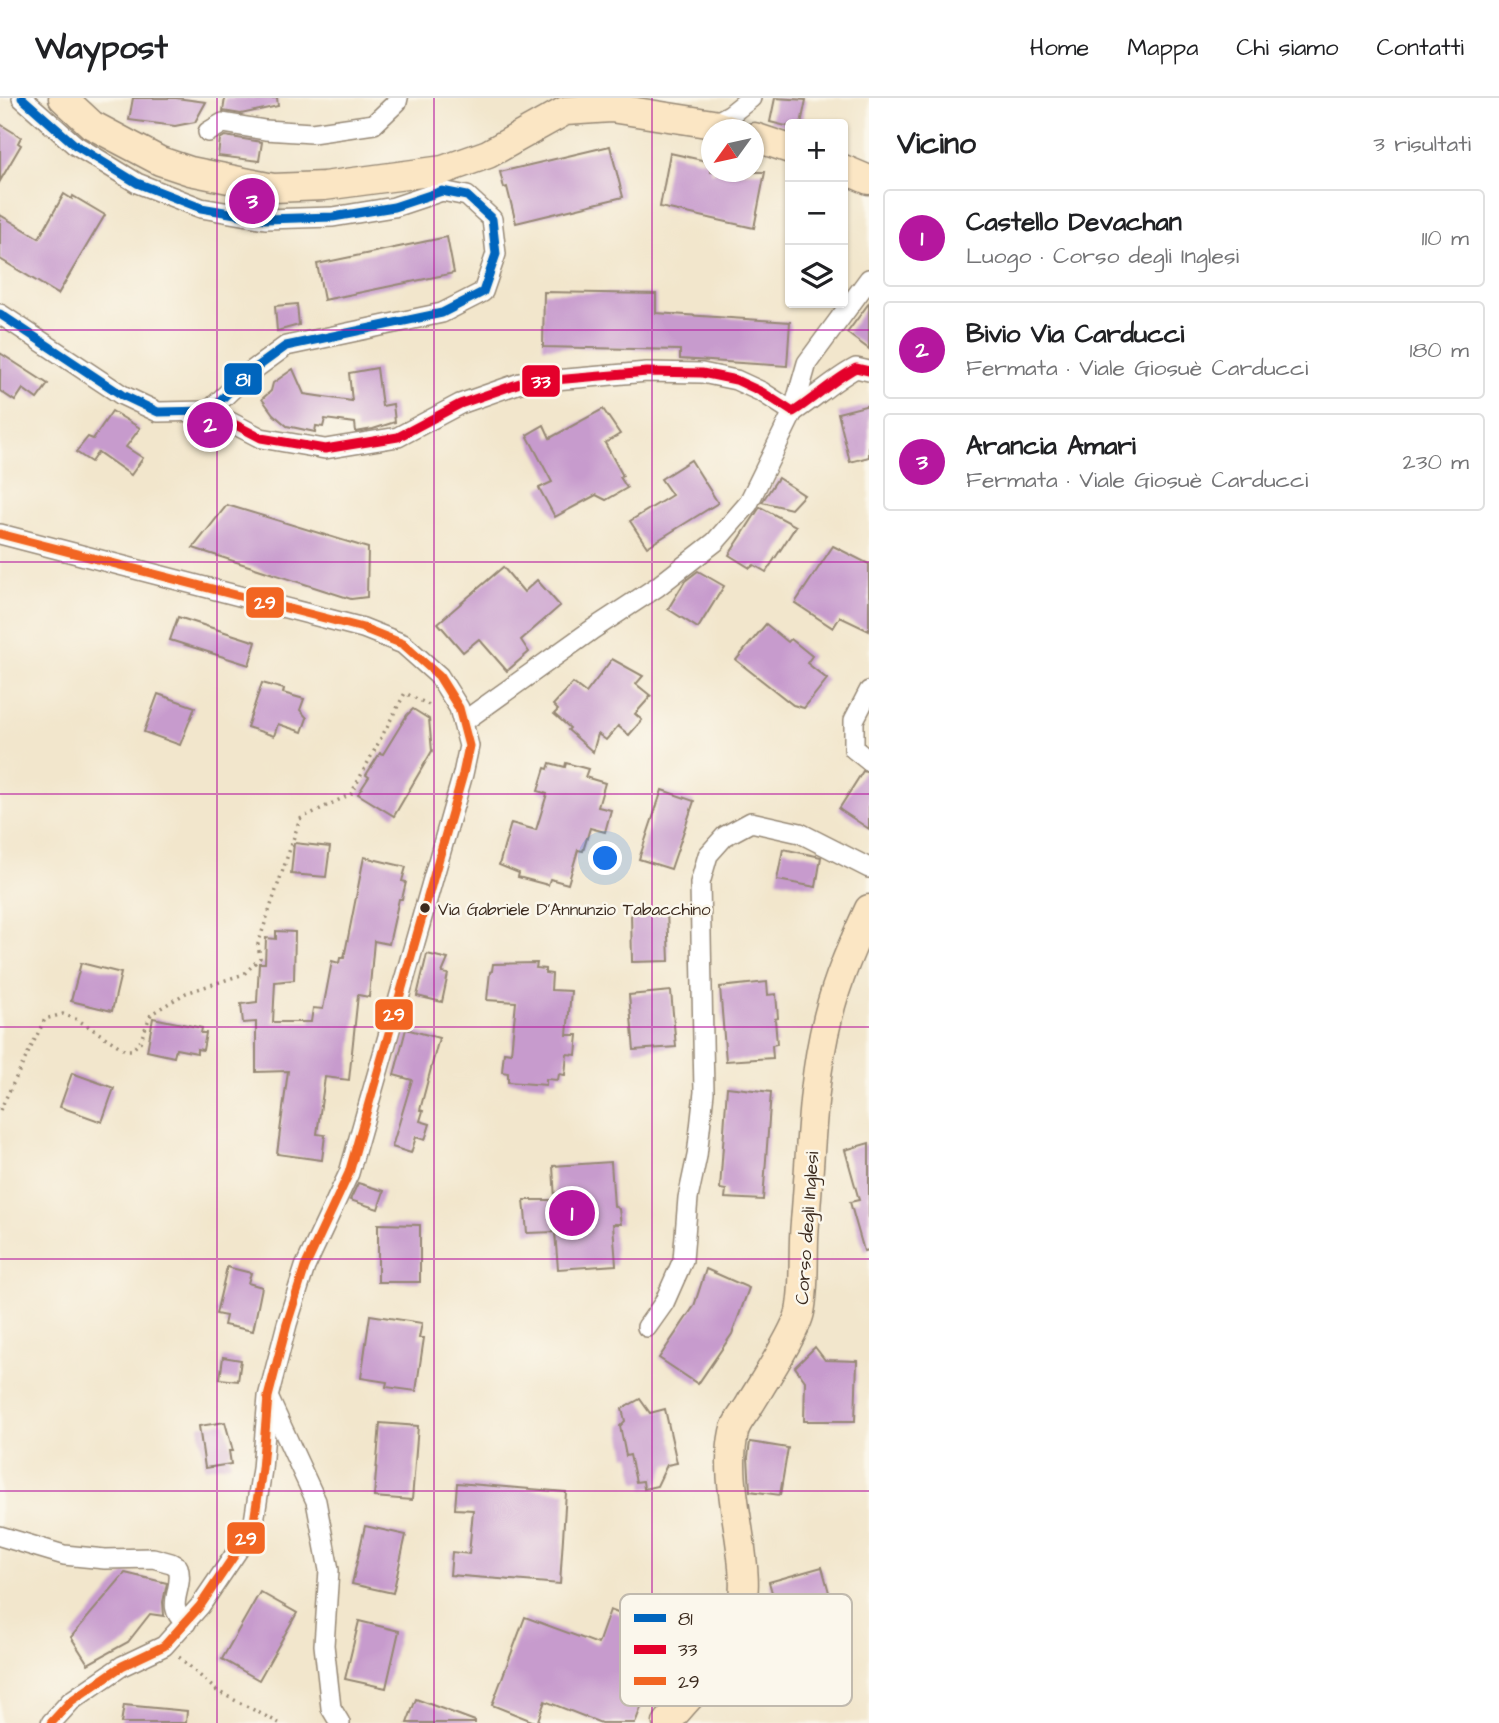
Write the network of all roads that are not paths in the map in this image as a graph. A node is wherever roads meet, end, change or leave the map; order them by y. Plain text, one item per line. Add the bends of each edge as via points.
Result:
1 (22, 98) edge
2 (62, 98) edge
3 (398, 98) edge
4 (751, 98) edge
5 (727, 119) edge
6 (701, 124) edge
7 (208, 132) dead end
8 (764, 140) edge
9 (785, 147) edge
10 (848, 171) edge
11 (869, 180) edge
12 (869, 279) edge
13 (0, 314) edge
14 (869, 371) edge
15 (209, 411) junction
16 (793, 412) junction
17 (0, 534) edge
18 (869, 691) edge
19 (463, 722) junction
20 (869, 761) edge
21 (869, 868) edge
22 (869, 909) edge
23 (646, 1326) dead end
24 (268, 1397) junction
25 (0, 1536) edge
26 (744, 1594) edge
27 (186, 1623) junction
28 (680, 1706) edge
29 (51, 1723) edge
30 (340, 1723) edge
31 (667, 1723) edge

1 - 15 street via 75,145 137,183 201,208 265,219 333,217 442,191 467,196 492,219 496,254 484,292 442,313 286,346
2 - 6 main road via 92,125 160,161 190,172 273,188 443,170 488,154 565,111 611,108
3 - 7 street via 374,124 312,133 223,123
4 - 5 street
8 - 9 main road
10 - 11 main road
12 - 16 street via 807,363
13 - 15 street via 122,395 158,412
14 - 16 street via 856,368
15 - 16 street via 261,438 326,449 398,437 460,404 520,383 647,372 702,373 736,380
16 - 19 street via 748,504 715,542
17 - 19 street via 373,632 402,644 439,676
18 - 20 street via 854,720 854,749
19 - 24 street via 469,746 463,774 349,1173 305,1267
21 - 23 street via 800,833 751,822 725,836 708,855 700,883 704,1091 697,1156 682,1260 664,1303
22 - 26 main road, Corso degli Inglesi via 843,965 827,1018 818,1071 800,1315 734,1429 730,1466
24 - 27 street via 253,1528
24 - 30 street via 316,1501 329,1570 324,1645 331,1708
25 - 27 street via 64,1555 153,1558 171,1563 181,1576 174,1608
27 - 29 street via 164,1646 122,1666 71,1701
28 - 31 main road, Corso degli Inglesi

